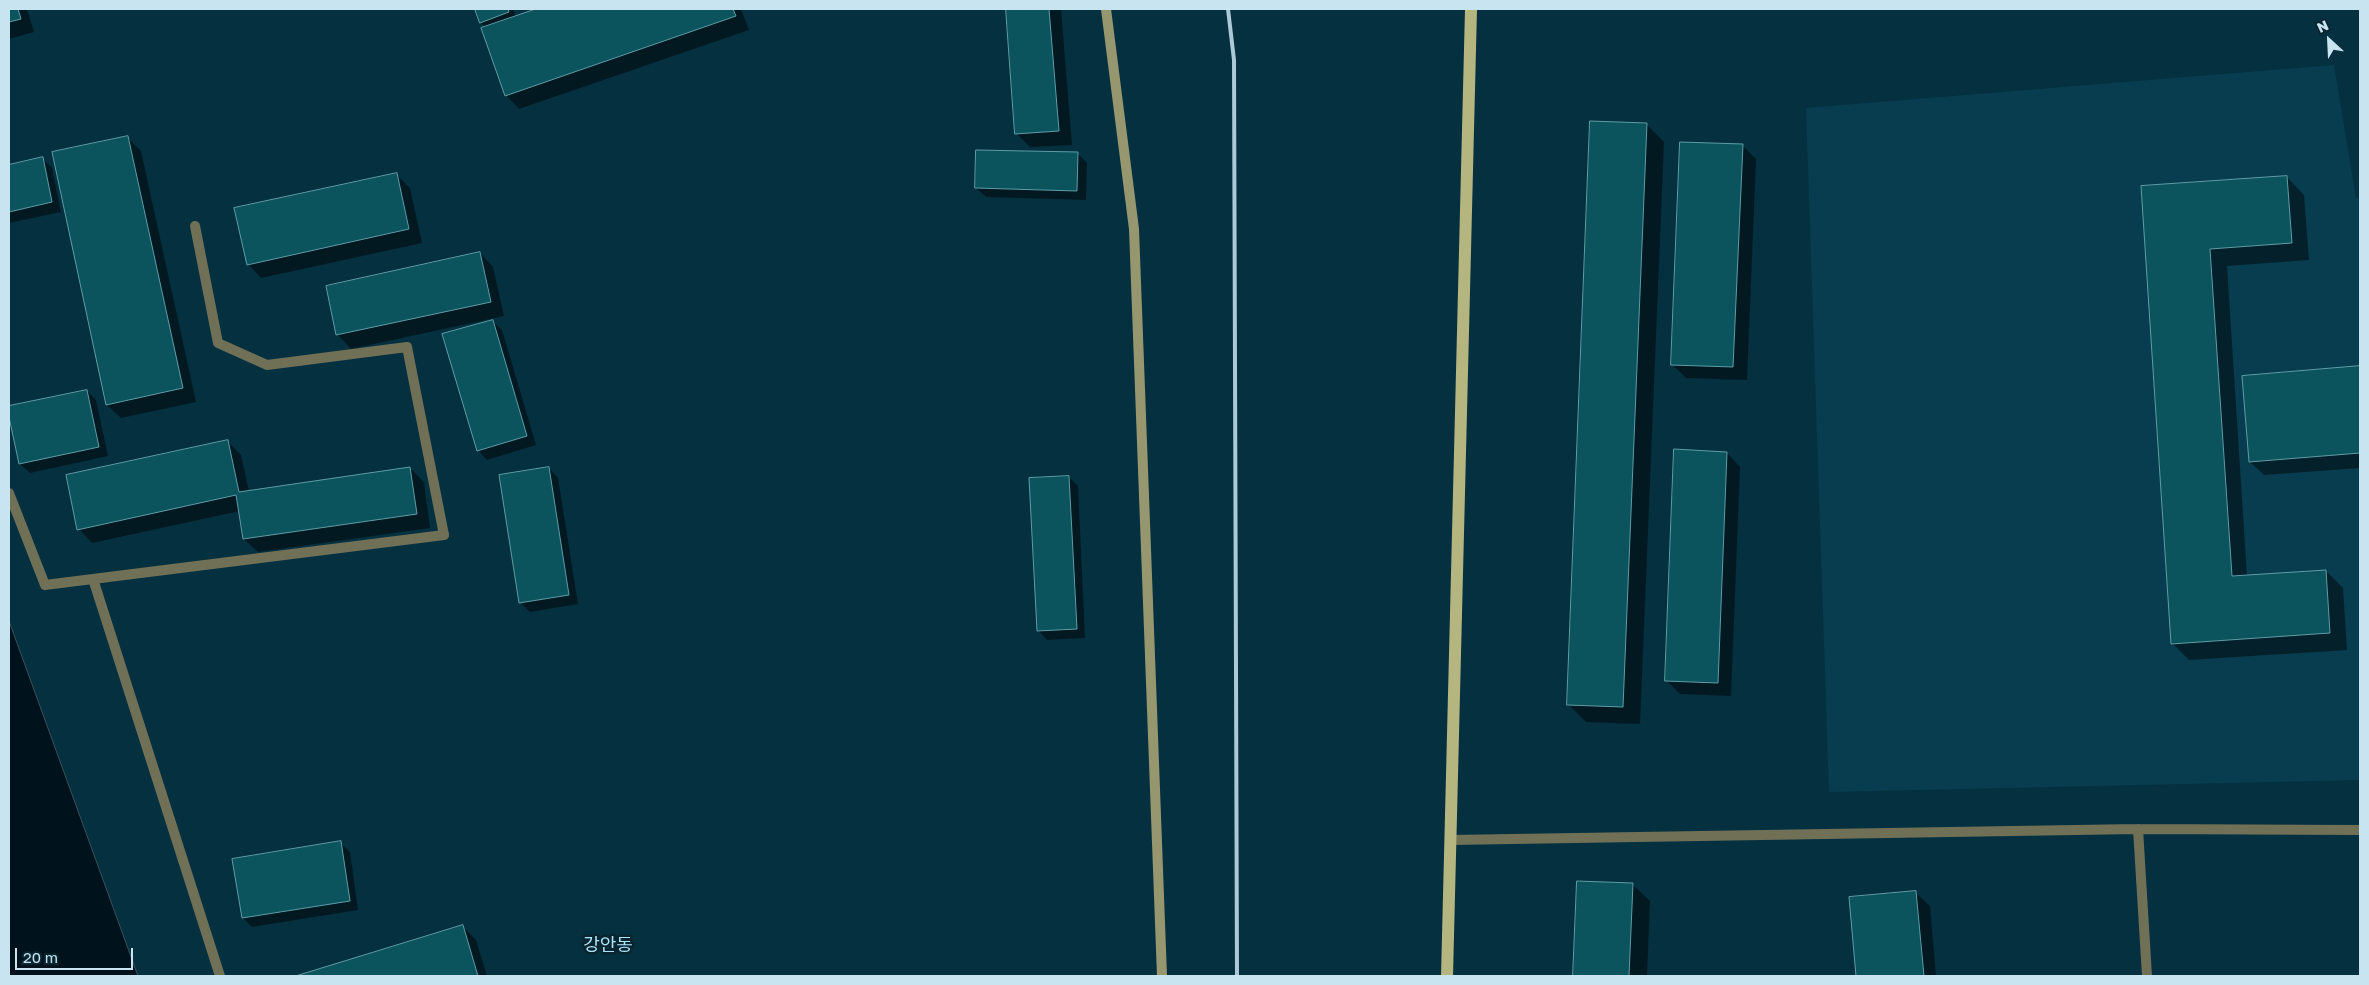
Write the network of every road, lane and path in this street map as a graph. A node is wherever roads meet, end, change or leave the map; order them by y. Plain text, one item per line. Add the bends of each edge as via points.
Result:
1 (1106, 9) edge
2 (1471, 9) edge
3 (195, 226) dead end
4 (9, 494) edge
5 (93, 579) junction
6 (2138, 829) junction
7 (2360, 830) edge
8 (1450, 840) junction
9 (220, 976) edge
10 (1162, 976) edge
11 (1447, 976) edge
12 (2147, 976) edge

1 - 10 street via 1134,229
2 - 8 main road
3 - 5 street via 218,343 267,365 407,347 444,535
4 - 5 street via 45,585
5 - 9 street
6 - 7 street
6 - 8 street
6 - 12 street
8 - 11 main road

